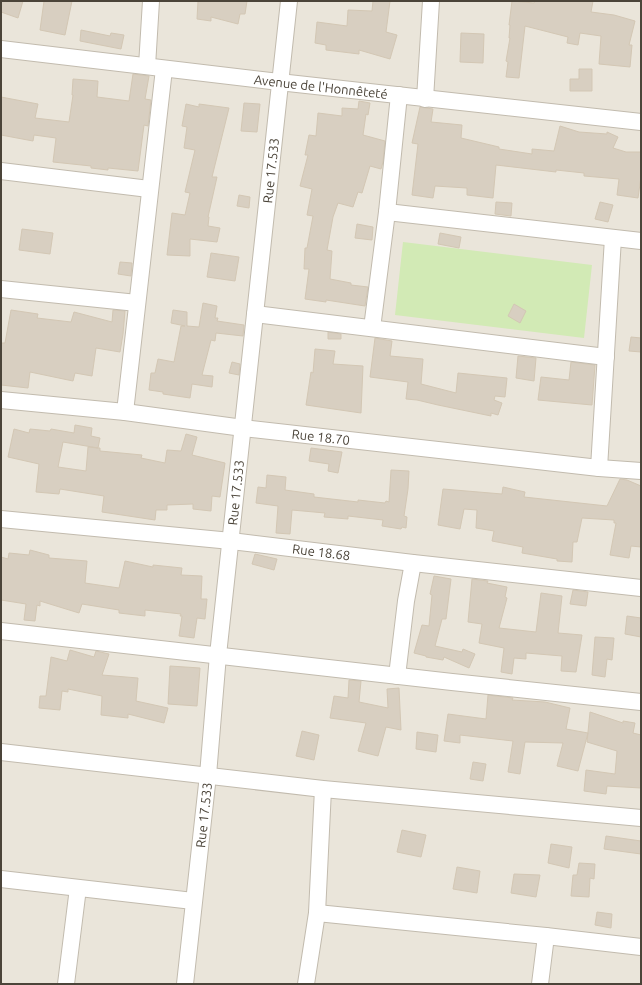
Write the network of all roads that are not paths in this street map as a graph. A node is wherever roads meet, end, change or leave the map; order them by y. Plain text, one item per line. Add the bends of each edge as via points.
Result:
1 (150, 1) edge
2 (289, 1) edge
3 (431, 1) edge
4 (1, 49) edge
5 (147, 66) junction
6 (164, 69) junction
7 (279, 82) junction
8 (399, 95) junction
9 (424, 99) junction
10 (641, 122) edge
11 (1, 171) edge
12 (149, 189) junction
13 (387, 212) junction
14 (613, 238) junction
15 (641, 241) edge
16 (1, 289) edge
17 (137, 303) junction
18 (255, 314) junction
19 (372, 328) junction
20 (606, 357) junction
21 (1, 400) edge
22 (125, 412) junction
23 (242, 428) junction
24 (599, 468) junction
25 (641, 472) edge
26 (1, 519) edge
27 (231, 542) junction
28 (413, 563) junction
29 (641, 588) edge
30 (1, 631) edge
31 (218, 655) junction
32 (398, 676) junction
33 (641, 702) edge
34 (1, 752) edge
35 (208, 775) junction
36 (323, 789) junction
37 (641, 818) edge
38 (1, 879) edge
39 (78, 888) junction
40 (193, 901) junction
41 (317, 913) junction
42 (546, 936) junction
43 (641, 947) edge
44 (66, 984) edge
45 (185, 984) edge
46 (306, 984) edge
47 (540, 984) edge

1 - 5 street
2 - 7 street, Rue 17.533
3 - 9 street
4 - 5 street, Avenue de l'Honnêteté
5 - 6 street, Avenue de l'Honnêteté
6 - 7 street, Avenue de l'Honnêteté
6 - 12 street
7 - 8 street, Avenue de l'Honnêteté
7 - 18 street, Rue 17.533
8 - 9 street, Avenue de l'Honnêteté
8 - 13 street
9 - 10 street, Avenue de l'Honnêteté
11 - 12 street
12 - 17 street
13 - 14 street
13 - 19 street
14 - 15 street
14 - 20 street
16 - 17 street
17 - 22 street
18 - 19 street
18 - 23 street, Rue 17.533
19 - 20 street
20 - 24 street
21 - 22 street, Rue 18.70
22 - 23 street, Rue 18.70
23 - 24 street, Rue 18.70
23 - 27 street, Rue 17.533
24 - 25 street, Rue 18.70
26 - 27 street, Rue 18.68
27 - 28 street, Rue 18.68
27 - 31 street, Rue 17.533
28 - 29 street, Rue 18.68
28 - 32 street
30 - 31 street
31 - 32 street
31 - 35 street, Rue 17.533
32 - 33 street
34 - 35 street
35 - 36 street
35 - 40 street, Rue 17.533
36 - 37 street
36 - 41 street
38 - 39 street
39 - 40 street
39 - 44 street
40 - 45 street, Rue 17.533
41 - 42 street
41 - 46 street
42 - 43 street
42 - 47 street

